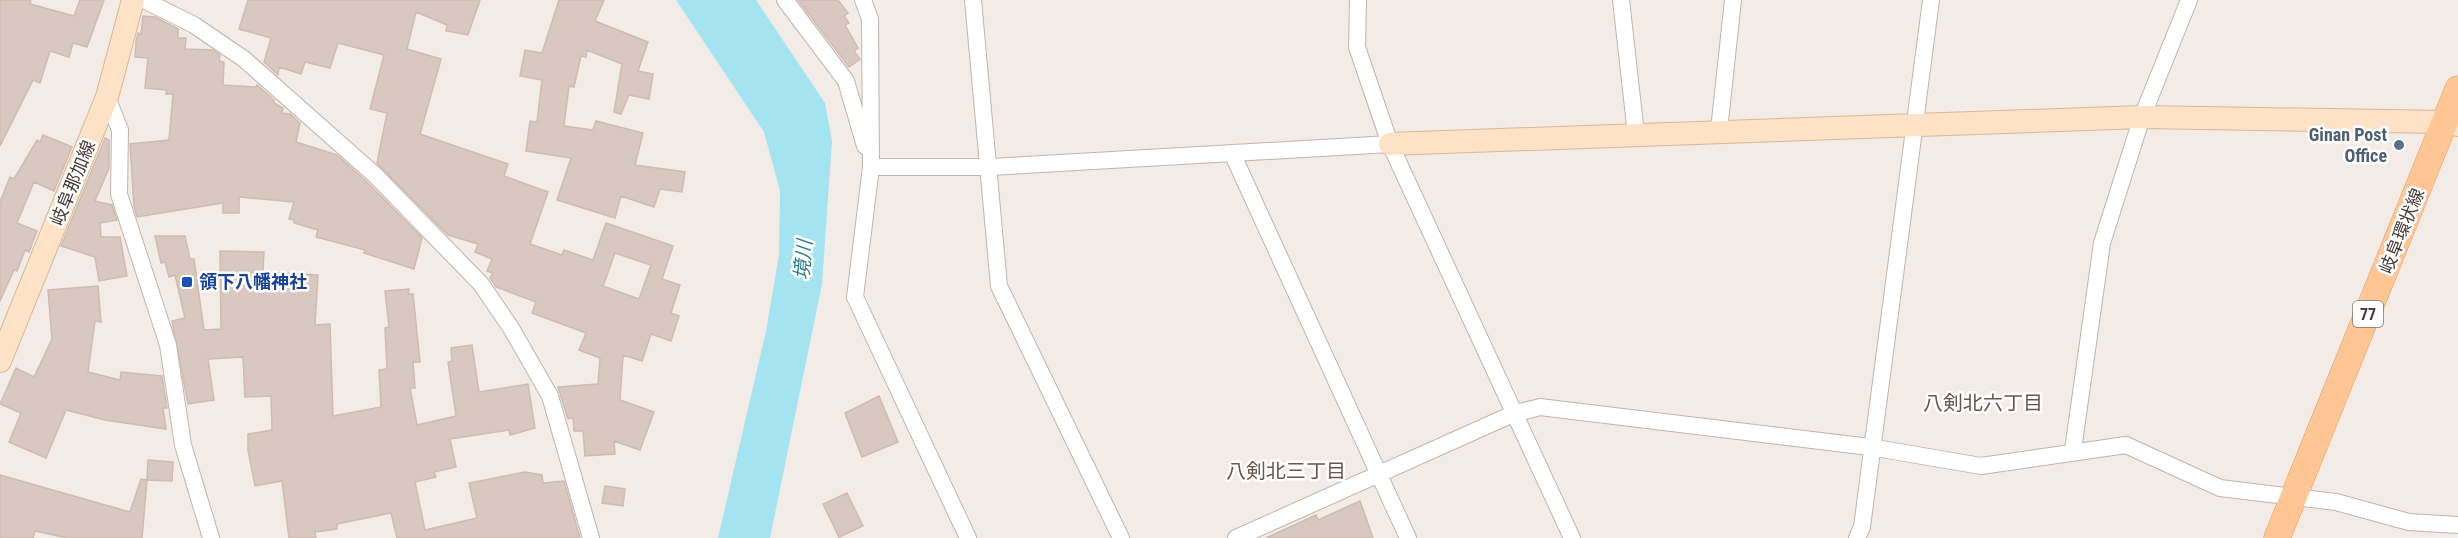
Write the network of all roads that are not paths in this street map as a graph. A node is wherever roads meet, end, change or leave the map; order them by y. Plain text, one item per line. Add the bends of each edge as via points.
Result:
1 (133, 0) edge
2 (144, 0) edge
3 (785, 0) edge
4 (863, 0) edge
5 (973, 0) edge
6 (1358, 0) edge
7 (1621, 0) edge
8 (1733, 0) edge
9 (1931, 0) edge
10 (2189, 0) edge
11 (2458, 90) edge
12 (107, 97) junction
13 (2142, 117) junction
14 (2452, 123) edge
15 (1915, 126) junction
16 (1719, 130) junction
17 (1636, 134) junction
18 (1390, 144) junction
19 (1232, 153) junction
20 (871, 167) junction
21 (990, 167) junction
22 (0, 361) edge
23 (1513, 414) junction
24 (1870, 447) junction
25 (2073, 450) junction
26 (1378, 474) junction
27 (2295, 496) junction
28 (2458, 525) edge
29 (211, 538) edge
30 (591, 538) edge
31 (968, 538) edge
32 (1121, 538) edge
33 (1236, 538) edge
34 (1408, 538) edge
35 (1572, 538) edge
36 (1857, 538) edge
37 (2277, 538) edge

1 - 12 street, 岐阜那加線
2 - 30 street via 194,25 244,59 375,175 481,284 550,396
3 - 20 street via 846,81
4 - 20 street via 870,19
5 - 21 street
6 - 18 street via 1357,47
7 - 17 street
8 - 16 street
9 - 15 street
10 - 13 street
11 - 14 main road, 岐阜環状線 / 77
12 - 22 street, 岐阜那加線
12 - 29 street via 120,130 119,194 168,345 183,445
13 - 14 street
13 - 15 street
13 - 25 street via 2102,243
14 - 27 main road, 岐阜環状線 / 77
15 - 16 street
15 - 24 street
16 - 17 street
17 - 18 street
18 - 19 street
18 - 23 street
19 - 21 street
19 - 26 street
20 - 21 street
20 - 31 street via 855,297
21 - 32 street via 999,286
23 - 24 street via 1540,406
23 - 26 street
23 - 35 street
24 - 25 street via 1981,466
24 - 36 street via 1862,527
25 - 27 street via 2126,445 2220,488
26 - 33 street
26 - 34 street
27 - 28 street via 2336,502 2409,522
27 - 37 main road, 岐阜環状線 / 77

